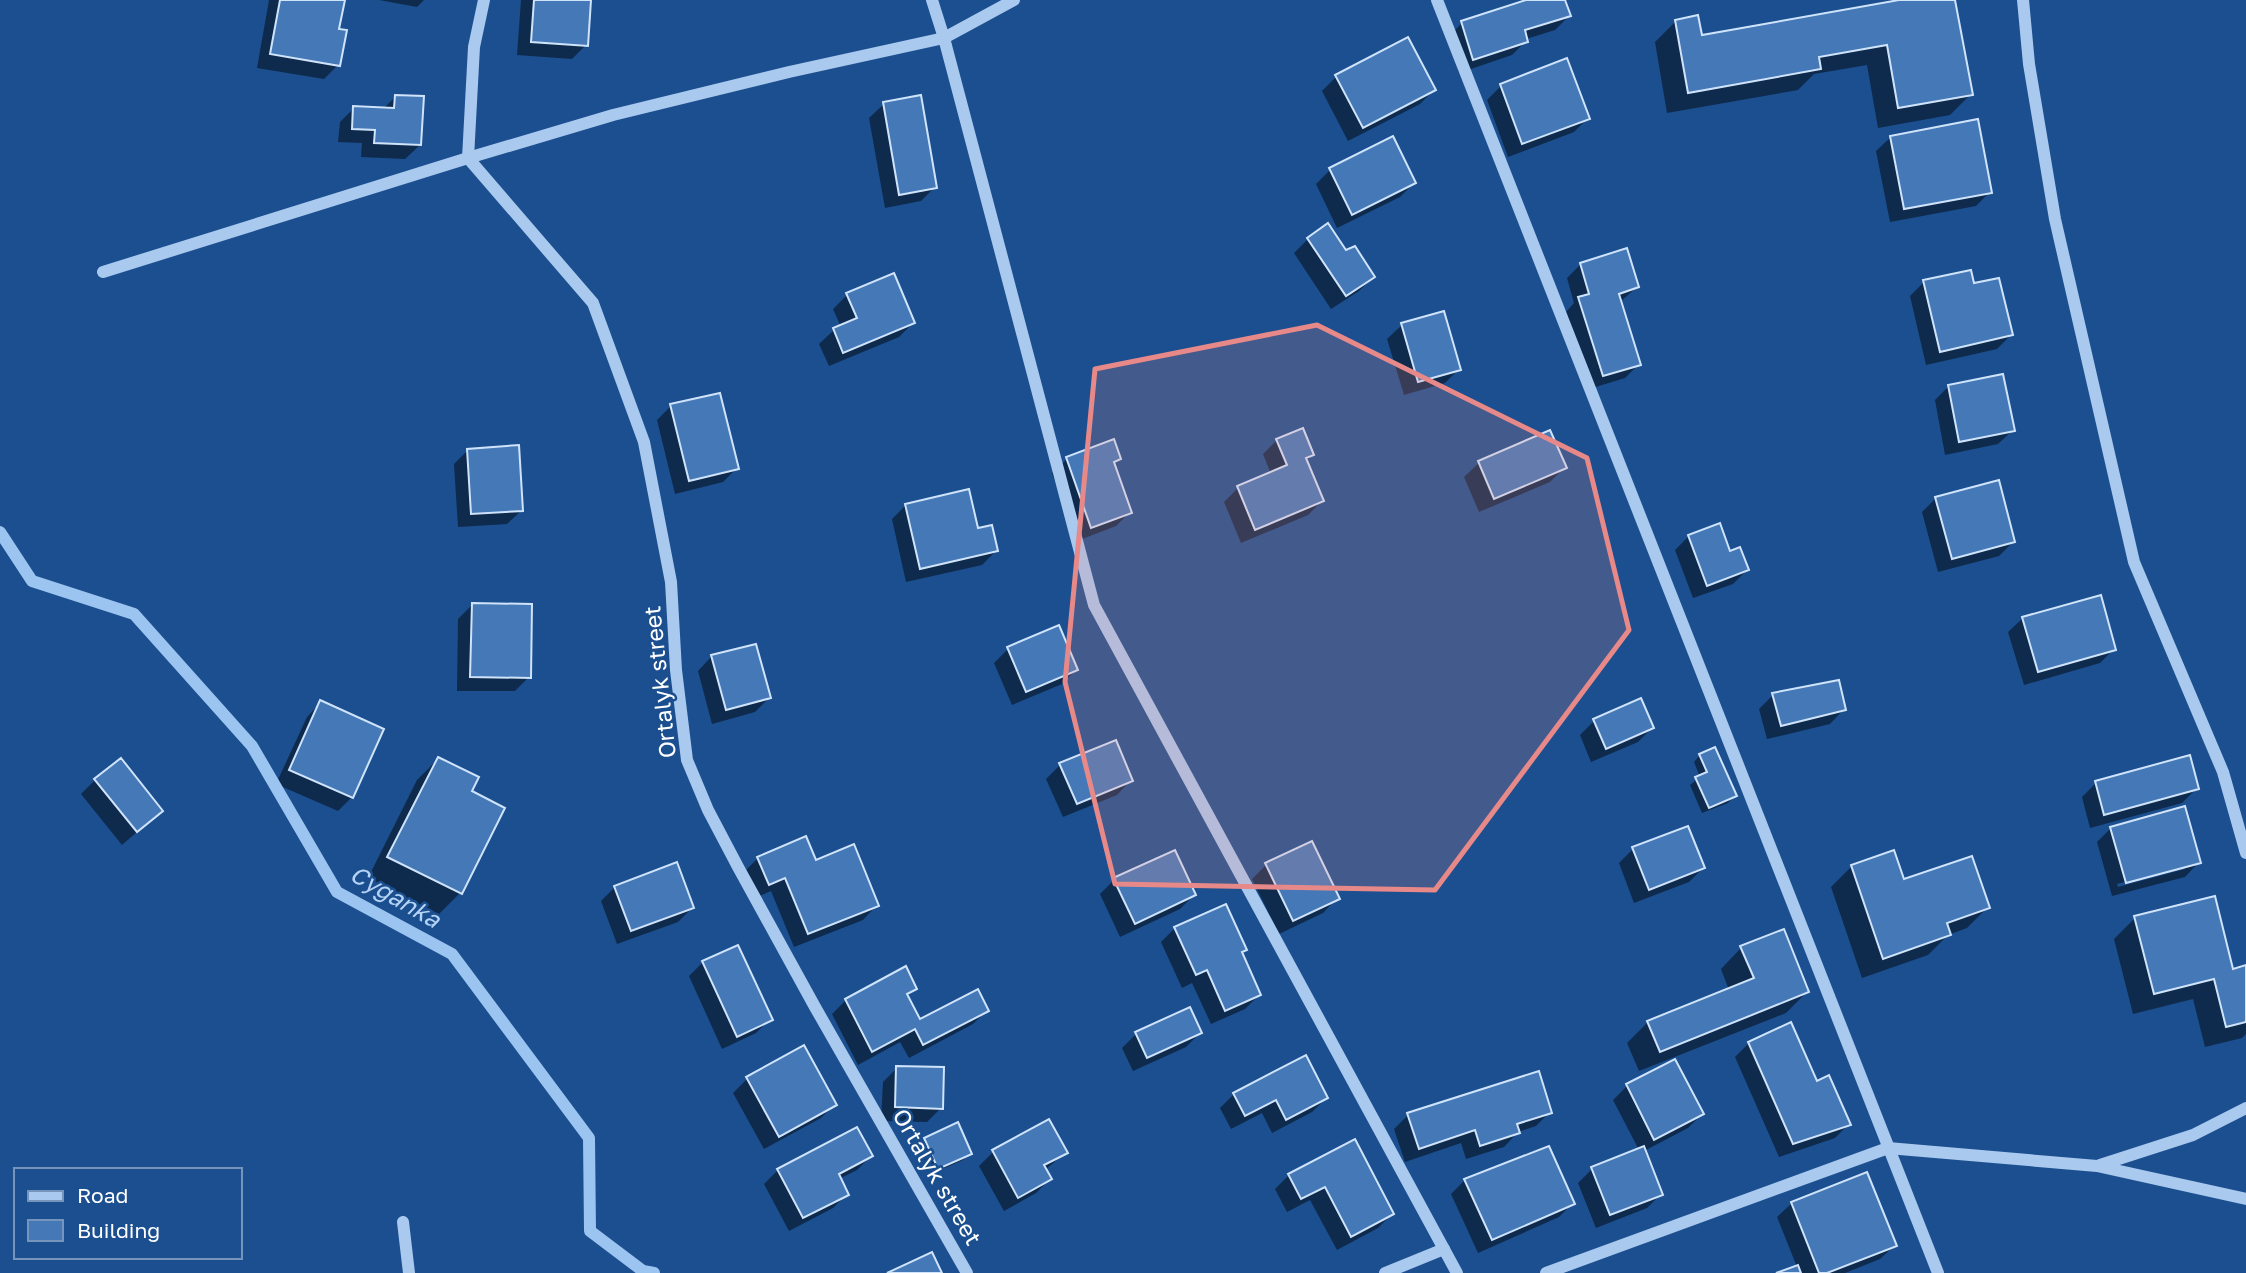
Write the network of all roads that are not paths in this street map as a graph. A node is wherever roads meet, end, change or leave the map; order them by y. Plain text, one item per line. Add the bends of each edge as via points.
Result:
1 (484, 0) edge
2 (932, 0) edge
3 (1014, 0) edge
4 (1437, 0) edge
5 (2024, 0) edge
6 (944, 38) junction
7 (468, 158) junction
8 (103, 272) dead end
9 (2246, 853) edge
10 (2246, 1108) edge
11 (1888, 1148) junction
12 (2097, 1166) junction
13 (2246, 1199) edge
14 (403, 1222) dead end
15 (1444, 1249) junction
16 (409, 1273) edge
17 (967, 1273) edge
18 (1385, 1273) edge
19 (1457, 1273) edge
20 (1546, 1273) edge
21 (1938, 1273) edge

1 - 7 street via 474,47
2 - 6 street
3 - 6 street
4 - 11 street
5 - 9 street via 2029,64 2055,219 2134,562 2223,772
6 - 7 street via 613,115
6 - 15 street via 1094,605
7 - 8 street
7 - 17 street, Ortalyk street via 593,303 644,442 671,582 687,760 738,867
10 - 12 street via 2193,1135
11 - 12 street
11 - 20 street
11 - 21 street
12 - 13 street
14 - 16 street
15 - 18 street
15 - 19 street

